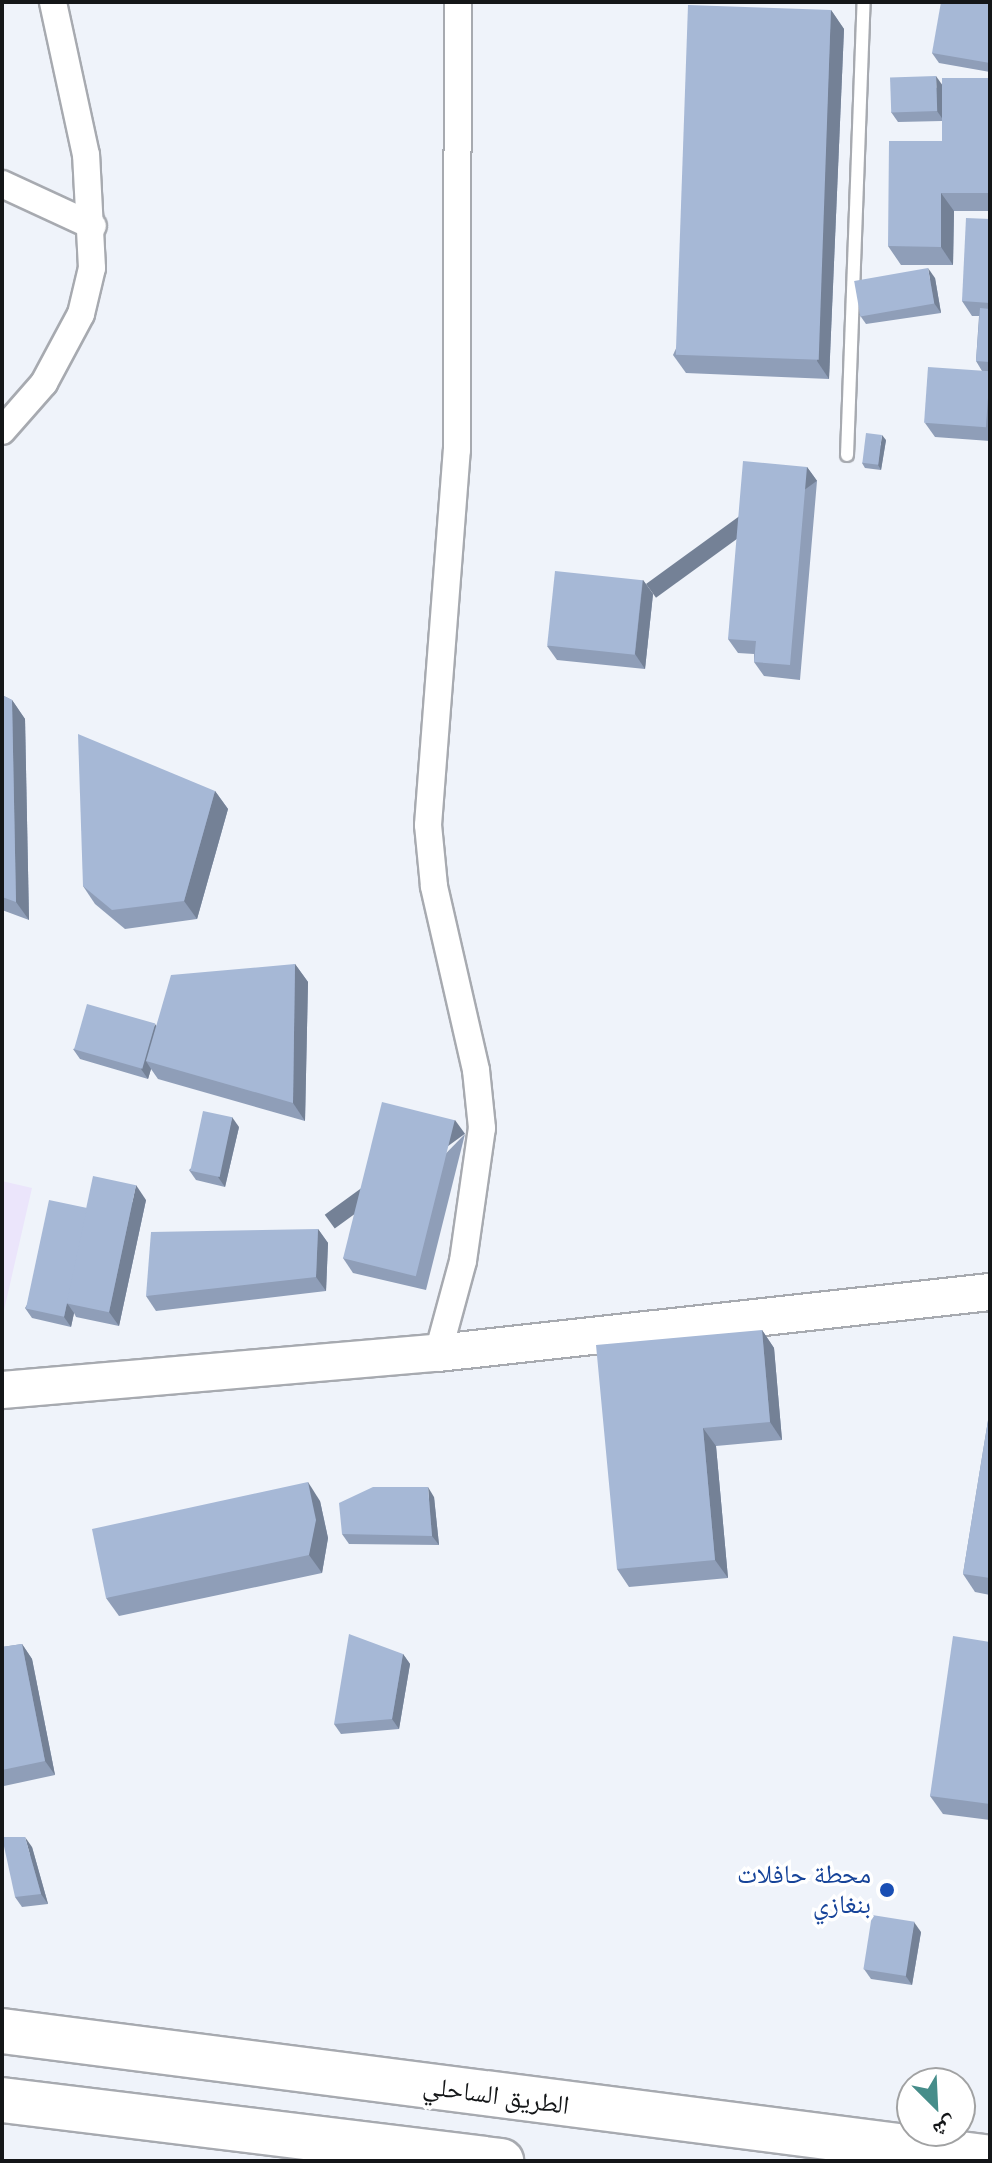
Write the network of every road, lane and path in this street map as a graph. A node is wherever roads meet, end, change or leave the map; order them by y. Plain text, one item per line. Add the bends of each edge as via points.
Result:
1 (53, 2) edge
2 (458, 2) edge
3 (864, 2) edge
4 (2, 184) edge
5 (93, 226) junction
6 (2, 431) edge
7 (847, 455) dead end
8 (990, 1292) edge
9 (438, 1353) junction
10 (2, 1390) edge
11 (2, 2031) edge
12 (2, 2100) edge
13 (990, 2158) edge
14 (501, 2161) edge

1 - 5 street via 86,155
2 - 9 street via 457,450 428,825 434,886 476,1070 482,1128 463,1261
3 - 7 lane
4 - 5 street
5 - 6 street via 92,268 81,314 44,383
8 - 9 street
9 - 10 street
11 - 13 highway, الطريق الساحلي
12 - 14 highway

